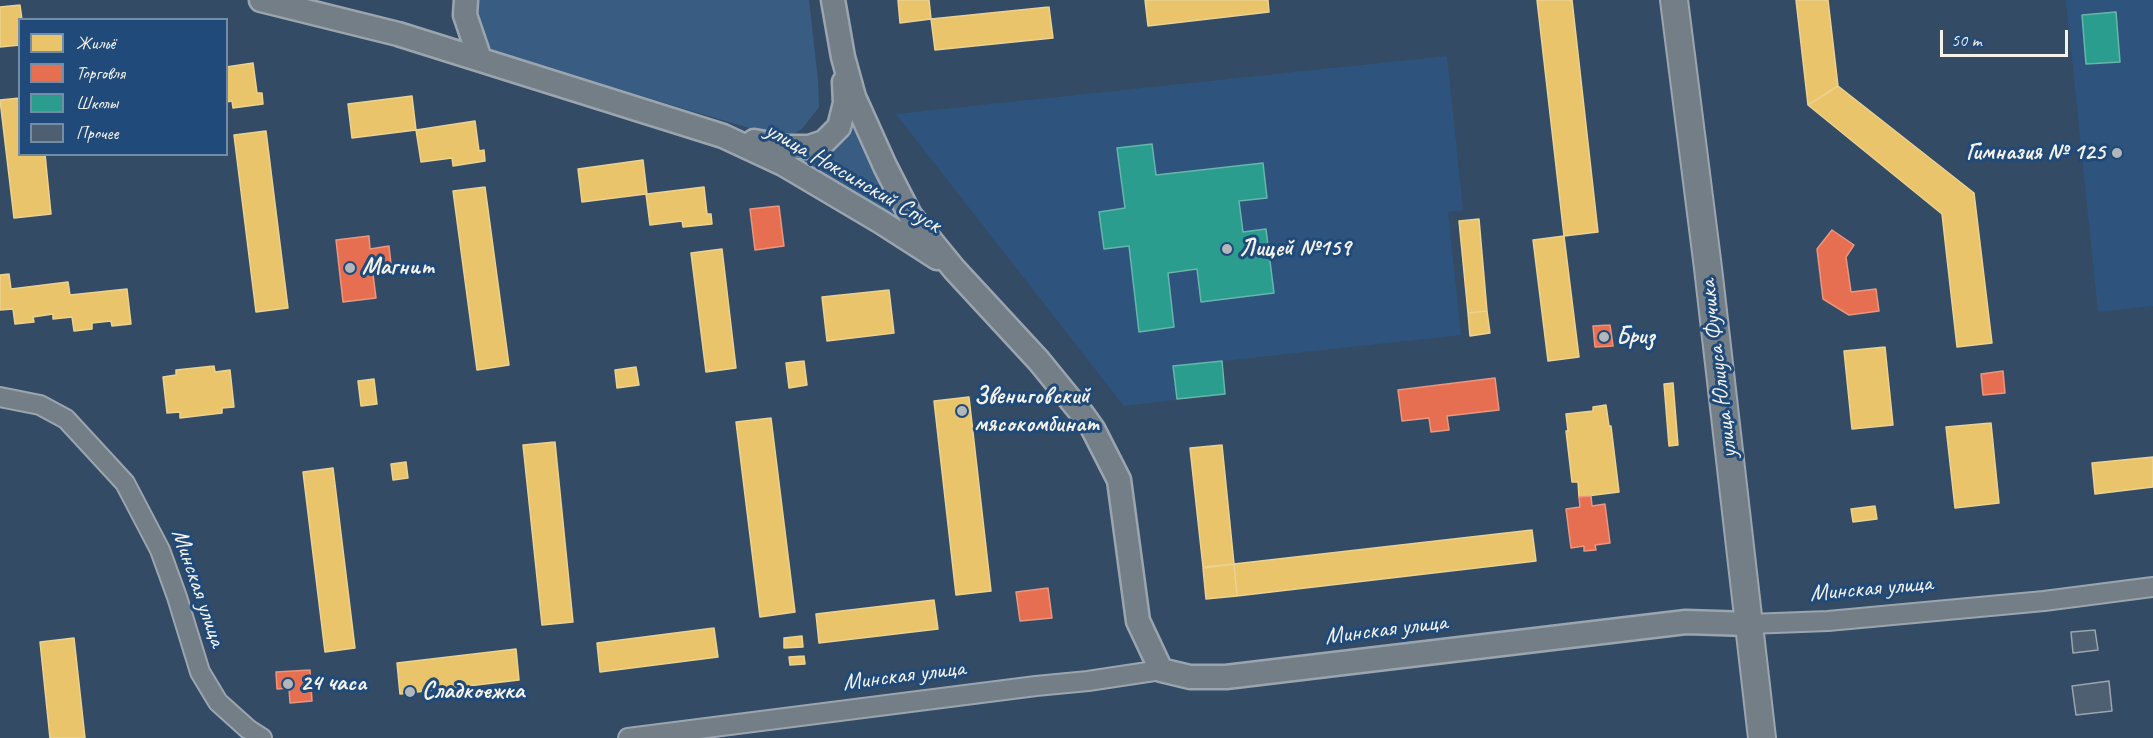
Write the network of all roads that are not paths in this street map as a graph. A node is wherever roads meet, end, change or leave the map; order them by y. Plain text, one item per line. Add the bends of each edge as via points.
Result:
1 (261, 0) edge
2 (466, 0) edge
3 (832, 0) edge
4 (1674, 0) edge
5 (843, 57) junction
6 (480, 59) junction
7 (723, 136) junction
8 (954, 269) junction
9 (0, 397) edge
10 (2153, 587) edge
11 (1749, 624) junction
12 (1161, 670) junction
13 (262, 738) edge
14 (628, 738) edge
15 (1762, 738) edge

1 - 6 street, улица Ноксинский Спуск
2 - 6 street via 465,15
3 - 5 street, улица Ноксинский Спуск
4 - 11 main road, улица Юлиуса Фучика
5 - 7 street, улица Ноксинский Спуск via 845,104 839,126 824,142 788,147
5 - 8 street, улица Ноксинский Спуск via 854,97 910,215
6 - 7 street, улица Ноксинский Спуск
7 - 8 street, улица Ноксинский Спуск via 783,164
8 - 12 street, улица Ноксинский Спуск via 1039,361 1093,429 1119,480 1138,621
9 - 13 street, Минская улица via 40,405 66,419 125,483 160,550 200,672 218,702
10 - 11 street, Минская улица via 1828,621
11 - 12 street, Минская улица via 1686,622 1226,677 1190,677
11 - 15 main road, улица Юлиуса Фучика
12 - 14 street, Минская улица

